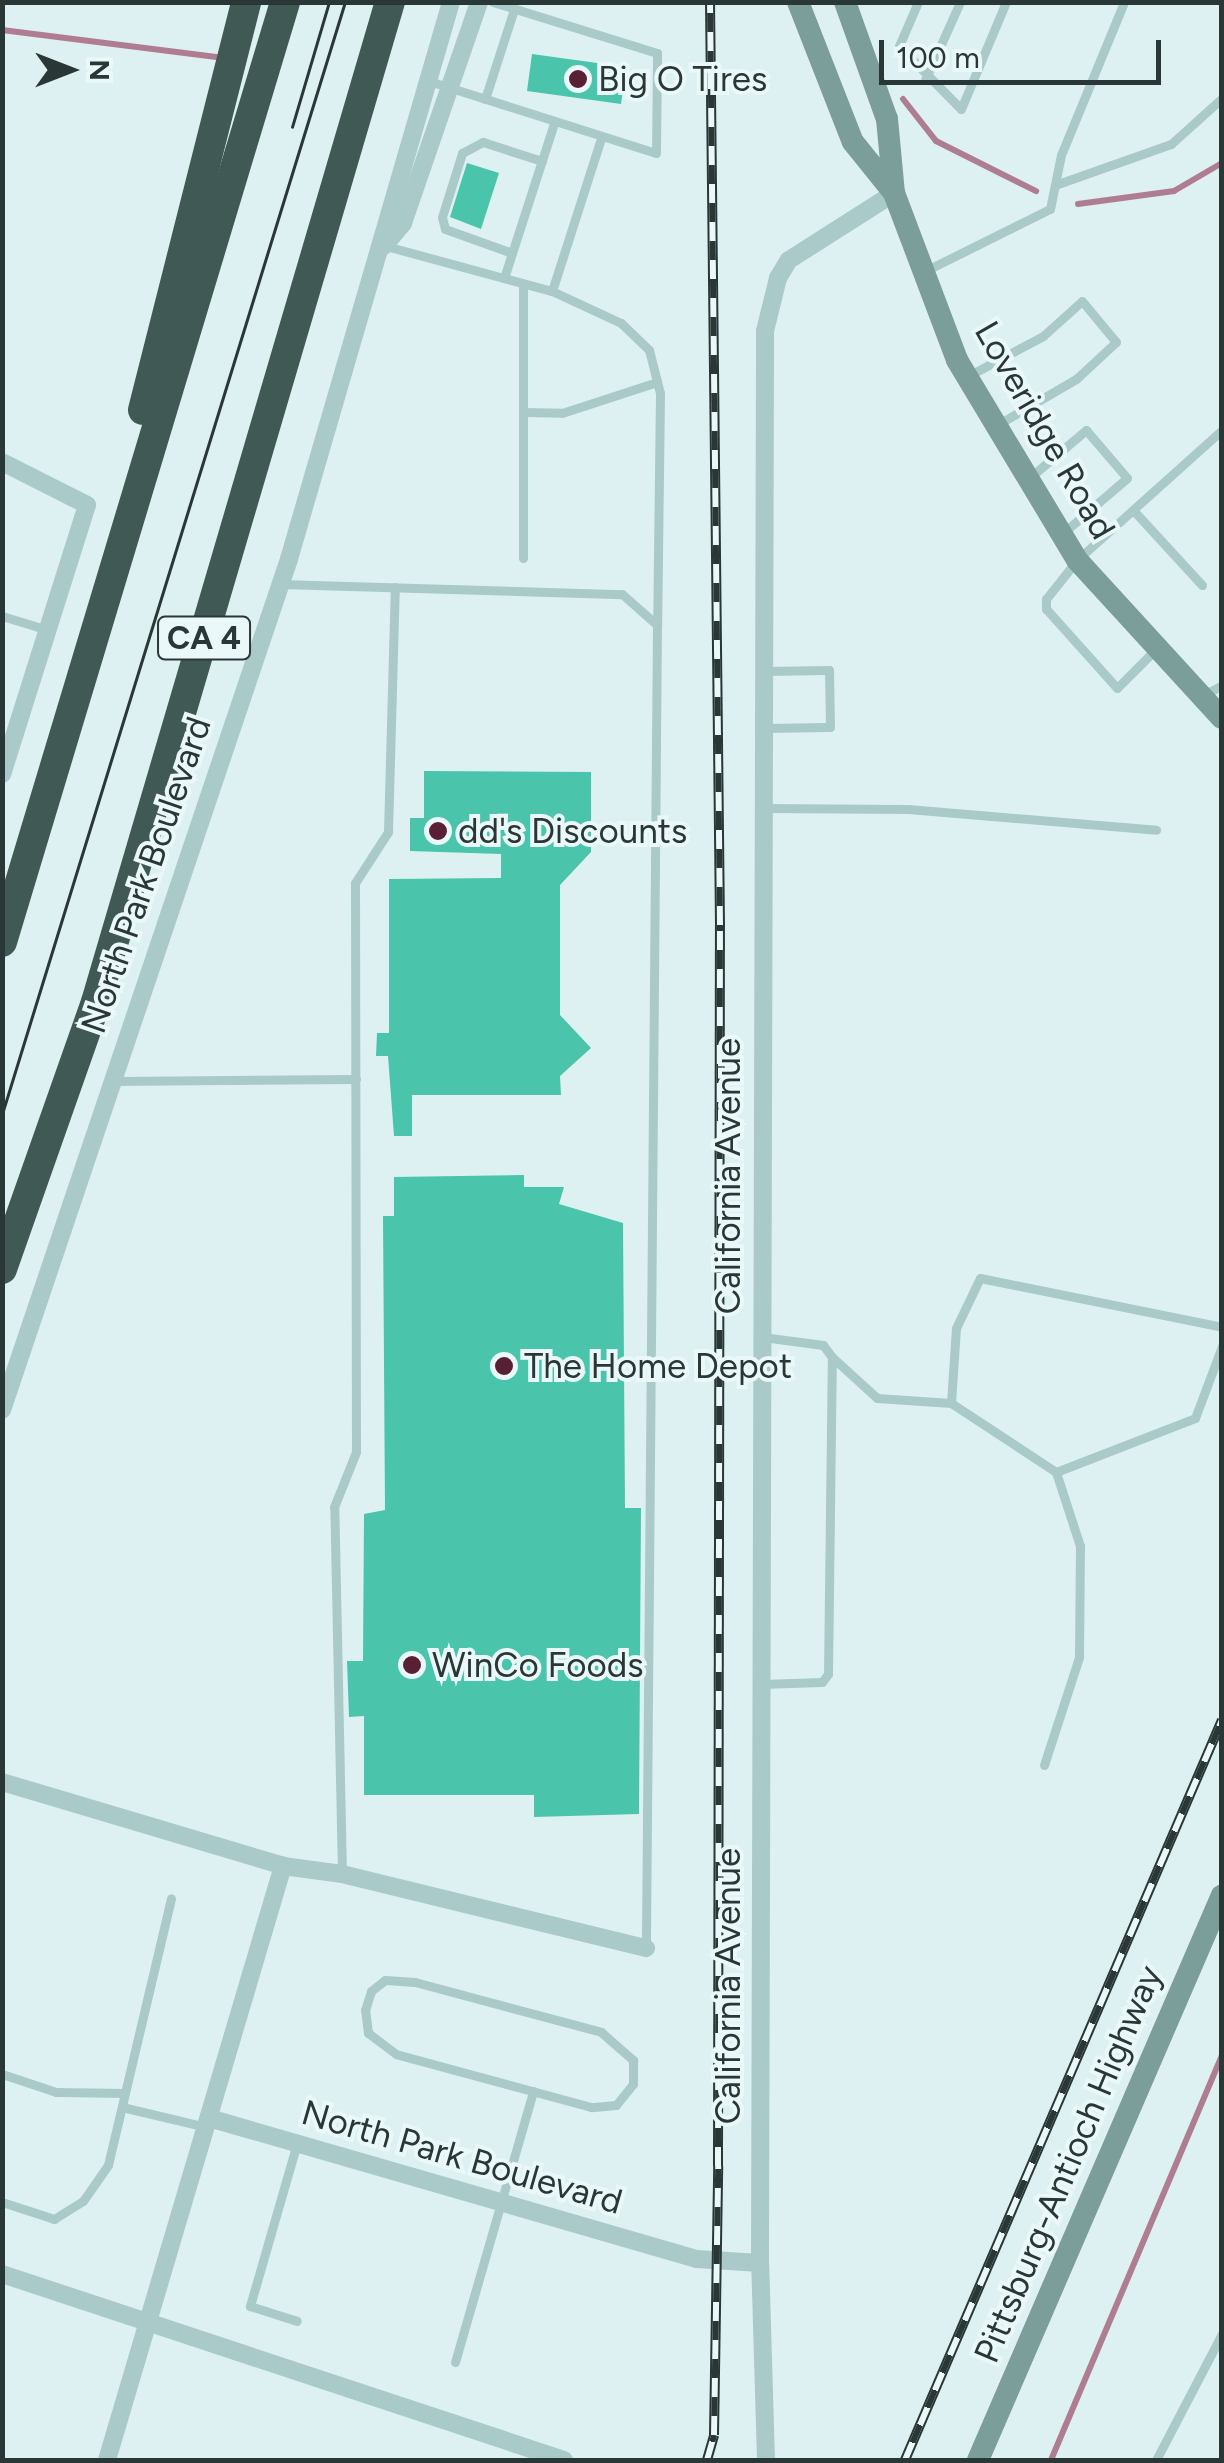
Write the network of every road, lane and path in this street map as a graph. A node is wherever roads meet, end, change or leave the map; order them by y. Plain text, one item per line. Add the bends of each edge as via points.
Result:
1 (246, 2) edge
2 (285, 2) edge
3 (390, 2) edge
4 (451, 2) edge
5 (479, 2) edge
6 (493, 2) edge
7 (798, 2) edge
8 (844, 2) edge
9 (918, 2) edge
10 (960, 2) edge
11 (1006, 2) edge
12 (1124, 2) edge
13 (514, 9) junction
14 (426, 80) junction
15 (925, 80) junction
16 (450, 88) junction
17 (1222, 98) edge
18 (484, 99) junction
19 (554, 124) junction
20 (601, 138) junction
21 (542, 161) junction
22 (1054, 185) junction
23 (894, 192) junction
24 (384, 246) junction
25 (512, 253) junction
26 (924, 271) junction
27 (504, 278) junction
28 (523, 284) junction
29 (552, 292) junction
30 (967, 377) junction
31 (658, 382) junction
32 (523, 412) junction
33 (995, 426) junction
34 (1222, 430) edge
35 (2, 462) edge
36 (1026, 482) junction
37 (1132, 510) junction
38 (1060, 535) junction
39 (122, 550) junction
40 (524, 558) dead end
41 (1077, 560) junction
42 (280, 584) junction
43 (1202, 584) dead end
44 (395, 587) junction
45 (2, 616) edge
46 (656, 626) junction
47 (48, 630) junction
48 (1157, 648) junction
49 (762, 671) junction
50 (1212, 690) edge
51 (1222, 718) edge
52 (761, 728) junction
53 (2, 774) edge
54 (760, 808) junction
55 (1156, 830) dead end
56 (2, 942) edge
57 (356, 1079) junction
58 (111, 1081) junction
59 (2, 1268) edge
60 (1222, 1327) edge
61 (760, 1336) junction
62 (1222, 1346) edge
63 (832, 1357) junction
64 (951, 1403) junction
65 (2, 1410) edge
66 (1056, 1472) junction
67 (760, 1684) junction
68 (1044, 1765) dead end
69 (2, 1782) edge
70 (283, 1866) junction
71 (342, 1874) junction
72 (1222, 1894) edge
73 (171, 1898) dead end
74 (646, 1948) joint
75 (2, 2074) edge
76 (532, 2091) junction
77 (125, 2093) junction
78 (122, 2106) junction
79 (208, 2122) junction
80 (297, 2143) junction
81 (2, 2202) edge
82 (500, 2202) junction
83 (760, 2263) junction
84 (2, 2274) edge
85 (297, 2320) dead end
86 (147, 2328) junction
87 (1222, 2334) edge
88 (455, 2362) dead end
89 (108, 2460) edge
90 (564, 2460) edge
91 (766, 2460) edge
92 (978, 2460) edge
93 (1156, 2460) edge

1 - 39 highway via 122,486
2 - 39 highway, CA 4
3 - 59 highway, CA 4 via 96,1002
4 - 14 street, North Park Boulevard
5 - 16 street, North Park Boulevard
6 - 13 lane
7 - 23 main road, Loveridge Road via 853,142
8 - 23 main road, Loveridge Road via 887,120
9 - 15 lane via 899,46
10 - 15 lane
11 - 15 lane via 961,109
12 - 22 lane
13 - 18 lane
13 - 20 lane via 656,53 656,153
14 - 16 lane
14 - 24 street, North Park Boulevard via 384,216
16 - 18 lane
16 - 24 street, North Park Boulevard via 403,223
17 - 22 lane via 1170,144
18 - 19 lane
19 - 20 lane
19 - 21 lane
20 - 29 lane
21 - 25 lane
21 - 25 lane via 483,142 462,153 442,217 445,230
22 - 26 lane via 1050,209
23 - 26 main road, Loveridge Road
23 - 49 street, California Avenue via 789,260 770,300
24 - 27 lane
24 - 42 street, North Park Boulevard
25 - 27 lane
26 - 30 main road, Loveridge Road
27 - 28 lane
28 - 29 lane
28 - 32 lane
29 - 31 lane via 621,323 649,350
30 - 33 main road, Loveridge Road
30 - 33 lane via 1043,336 1082,301 1116,342 1076,379
31 - 32 lane via 562,413
31 - 46 lane
32 - 40 lane
33 - 36 main road, Loveridge Road
34 - 37 lane
35 - 47 street via 87,504
36 - 38 main road, Loveridge Road
36 - 38 lane via 1086,430 1127,478
37 - 41 lane
37 - 43 lane
38 - 41 main road, Loveridge Road
39 - 56 highway, CA 4
41 - 48 main road, Loveridge Road
41 - 48 lane via 1045,605 1093,662 1122,688
42 - 44 lane
42 - 58 street, North Park Boulevard
44 - 46 lane via 622,594
44 - 57 lane via 388,832 355,883
45 - 47 lane
46 - 74 lane
47 - 53 street
48 - 50 main road, Loveridge Road
49 - 52 street, California Avenue
49 - 52 lane via 829,670 830,727
50 - 51 main road, Loveridge Road
52 - 54 street, California Avenue
54 - 55 lane via 908,809
54 - 61 street, California Avenue
57 - 58 lane
57 - 71 lane via 356,1452 334,1507
58 - 65 street, North Park Boulevard
60 - 64 lane via 980,1278 956,1328
61 - 63 lane via 823,1344
61 - 67 street, California Avenue
62 - 66 lane via 1195,1418
63 - 64 lane via 877,1398
63 - 67 lane via 828,1674 822,1682
64 - 66 lane
66 - 68 lane via 1080,1546 1079,1657
67 - 83 street, California Avenue
69 - 70 street
70 - 71 street
70 - 79 street
71 - 74 street
72 - 92 main road, Pittsburg-Antioch Highway
73 - 77 lane
75 - 77 lane via 56,2092
76 - 76 lane via 591,2107 616,2105 633,2084 634,2060 601,2032 415,1982 385,1980 370,1991 368,2034 396,2054
76 - 82 lane
77 - 78 lane
78 - 79 lane
78 - 81 lane via 108,2165 83,2202 54,2218
79 - 80 street, North Park Boulevard
79 - 86 street
80 - 82 street, North Park Boulevard
80 - 85 lane via 250,2306
82 - 83 street, North Park Boulevard via 697,2259
82 - 88 lane
83 - 91 street, California Avenue
84 - 86 street
86 - 89 street
86 - 90 street
87 - 93 lane

